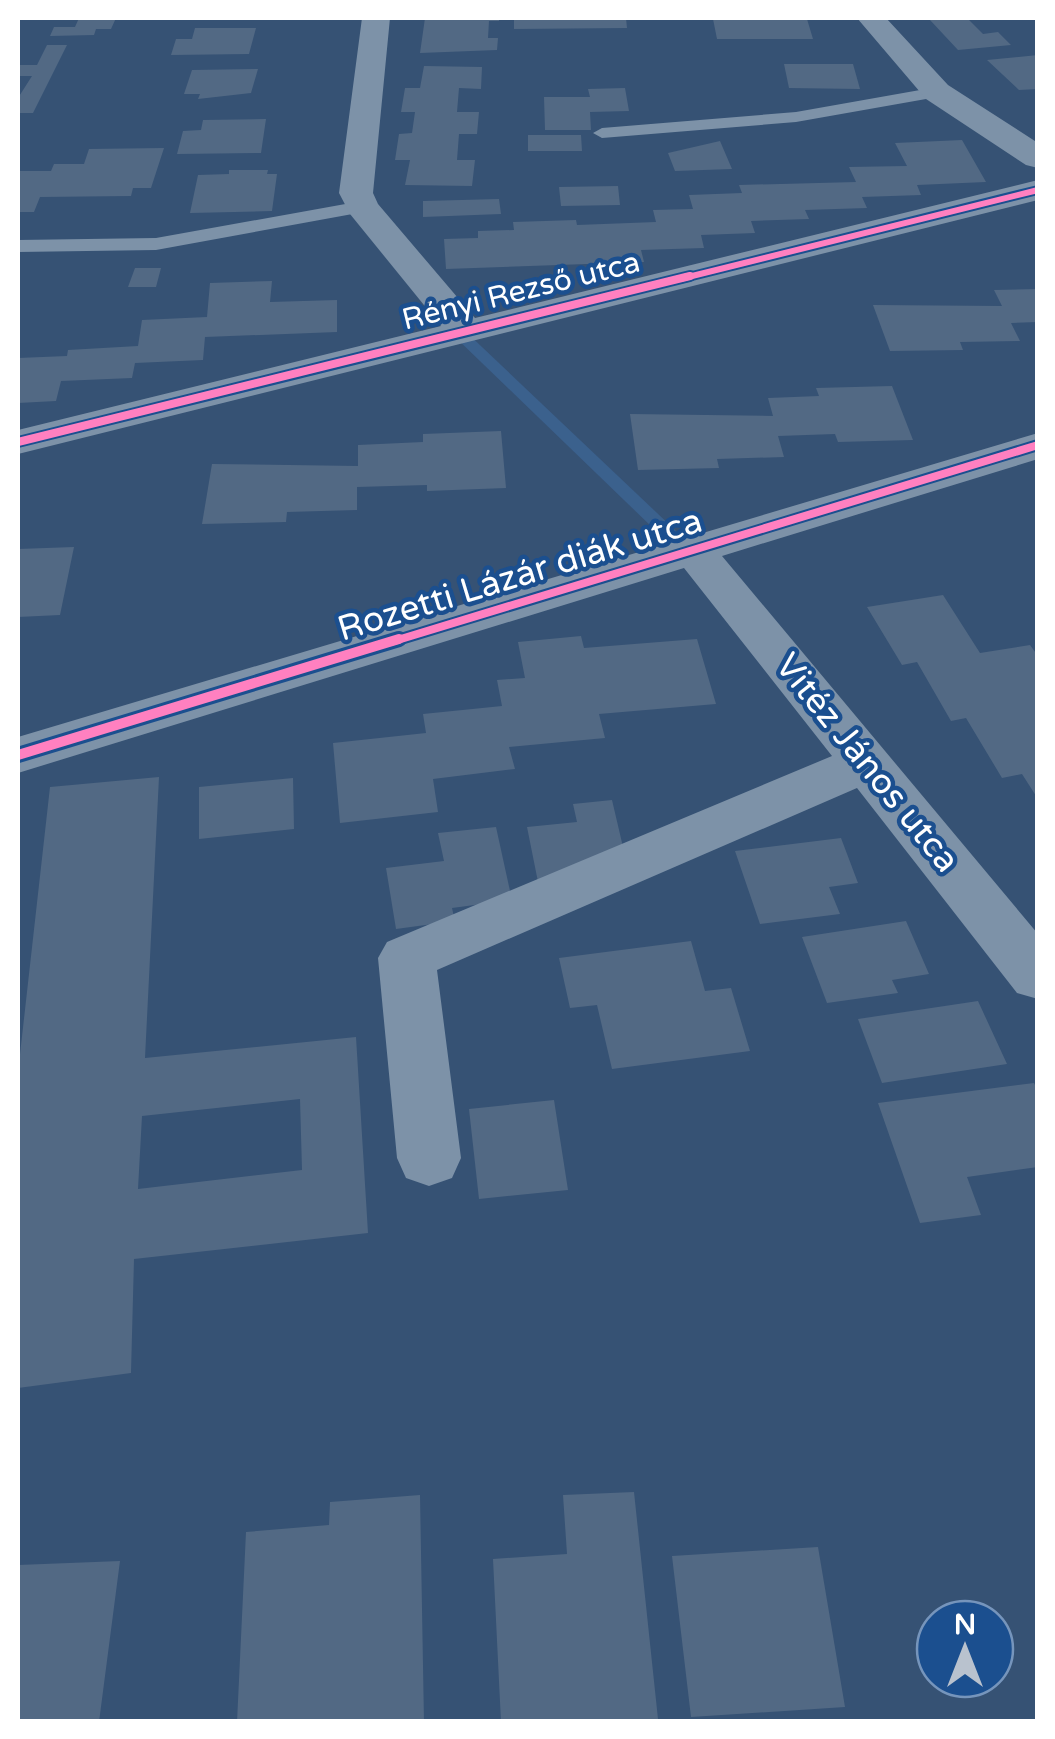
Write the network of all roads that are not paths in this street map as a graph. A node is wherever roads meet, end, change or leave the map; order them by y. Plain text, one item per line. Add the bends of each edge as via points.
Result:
1 (376, 18) edge
2 (872, 18) edge
3 (936, 92) junction
4 (602, 133) dead end
5 (1038, 158) edge
6 (1038, 190) edge
7 (362, 208) junction
8 (18, 246) edge
9 (465, 330) junction
10 (18, 442) edge
11 (1038, 444) edge
12 (695, 552) junction
13 (18, 755) edge
14 (868, 762) junction
15 (1038, 976) edge
16 (430, 1158) dead end

1 - 7 street via 356,193
2 - 3 street
3 - 4 lane via 796,117
3 - 5 street
6 - 9 street, Rényi Rezső utca
7 - 8 lane via 156,244
7 - 9 street
9 - 10 street, Rényi Rezső utca
11 - 12 street, Rozetti Lázár diák utca
12 - 13 street, Rozetti Lázár diák utca
12 - 14 street, Vitéz János utca
14 - 15 street, Vitéz János utca
14 - 16 street via 407,958

